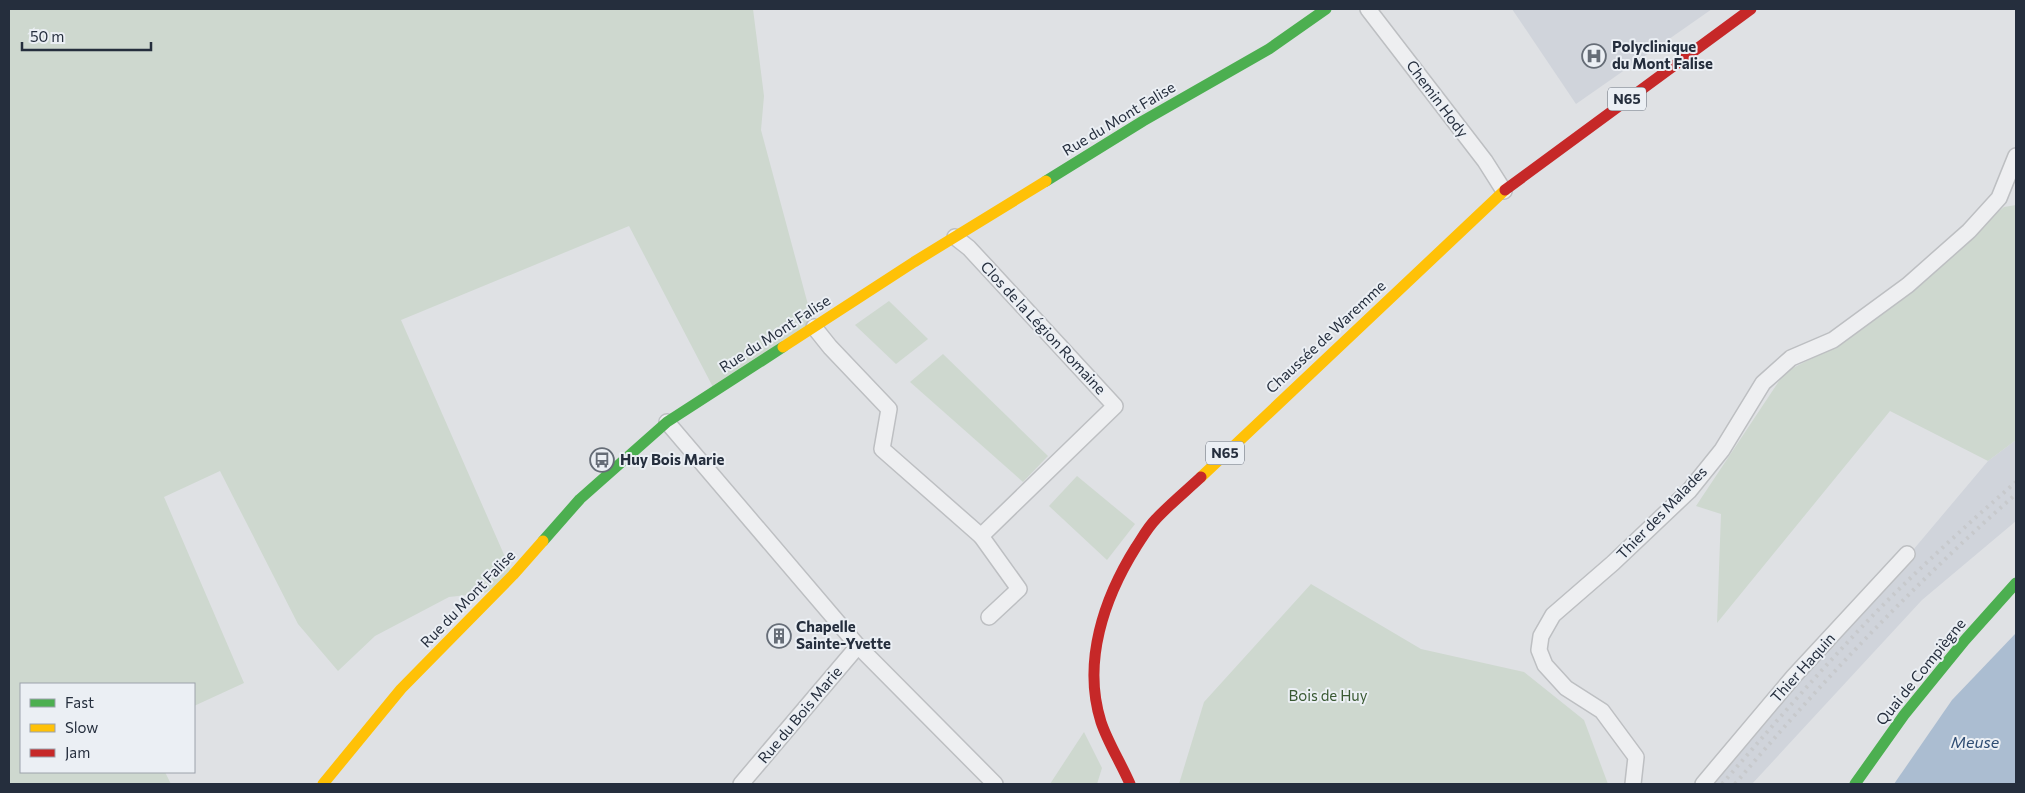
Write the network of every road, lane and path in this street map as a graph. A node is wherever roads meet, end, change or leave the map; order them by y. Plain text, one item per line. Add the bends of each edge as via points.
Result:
1 (1326, 9) edge
2 (1368, 9) edge
3 (1751, 9) edge
4 (2016, 156) edge
5 (1504, 190) junction
6 (954, 236) junction
7 (814, 326) junction
8 (667, 422) junction
9 (980, 536) junction
10 (1906, 554) dead end
11 (2016, 583) edge
12 (989, 617) dead end
13 (858, 646) junction
14 (323, 784) edge
15 (741, 784) edge
16 (996, 784) edge
17 (1130, 784) edge
18 (1633, 784) edge
19 (1703, 784) edge
20 (1855, 784) edge

1 - 6 main road, Rue du Mont Falise via 1269,49
2 - 5 street, Chemin Hody
3 - 5 main road, Chaussée de Waremme / N65
4 - 18 street, Thier des Malades via 1999,198 1969,231 1908,285 1833,340 1791,358 1763,383 1722,450 1689,491 1552,615 1541,636 1539,650 1545,665 1566,688 1602,711 1614,726 1636,757
5 - 17 main road, Chaussée de Waremme / N65 via 1176,499 1131,552 1105,607 1097,636 1094,671 1101,721
6 - 7 main road, Rue du Mont Falise
6 - 9 street, Clos de la Légion Romaine via 970,248 1115,406
7 - 8 main road, Rue du Mont Falise
7 - 9 street via 888,409 882,449
8 - 13 street
8 - 14 main road, Rue du Mont Falise via 580,499 513,575 402,689
9 - 12 street via 1019,589
10 - 19 street, Thier Haquin via 1794,676
11 - 20 main road, Quai de Compiègne via 1904,715
13 - 15 street, Rue du Bois Marie
13 - 16 street

